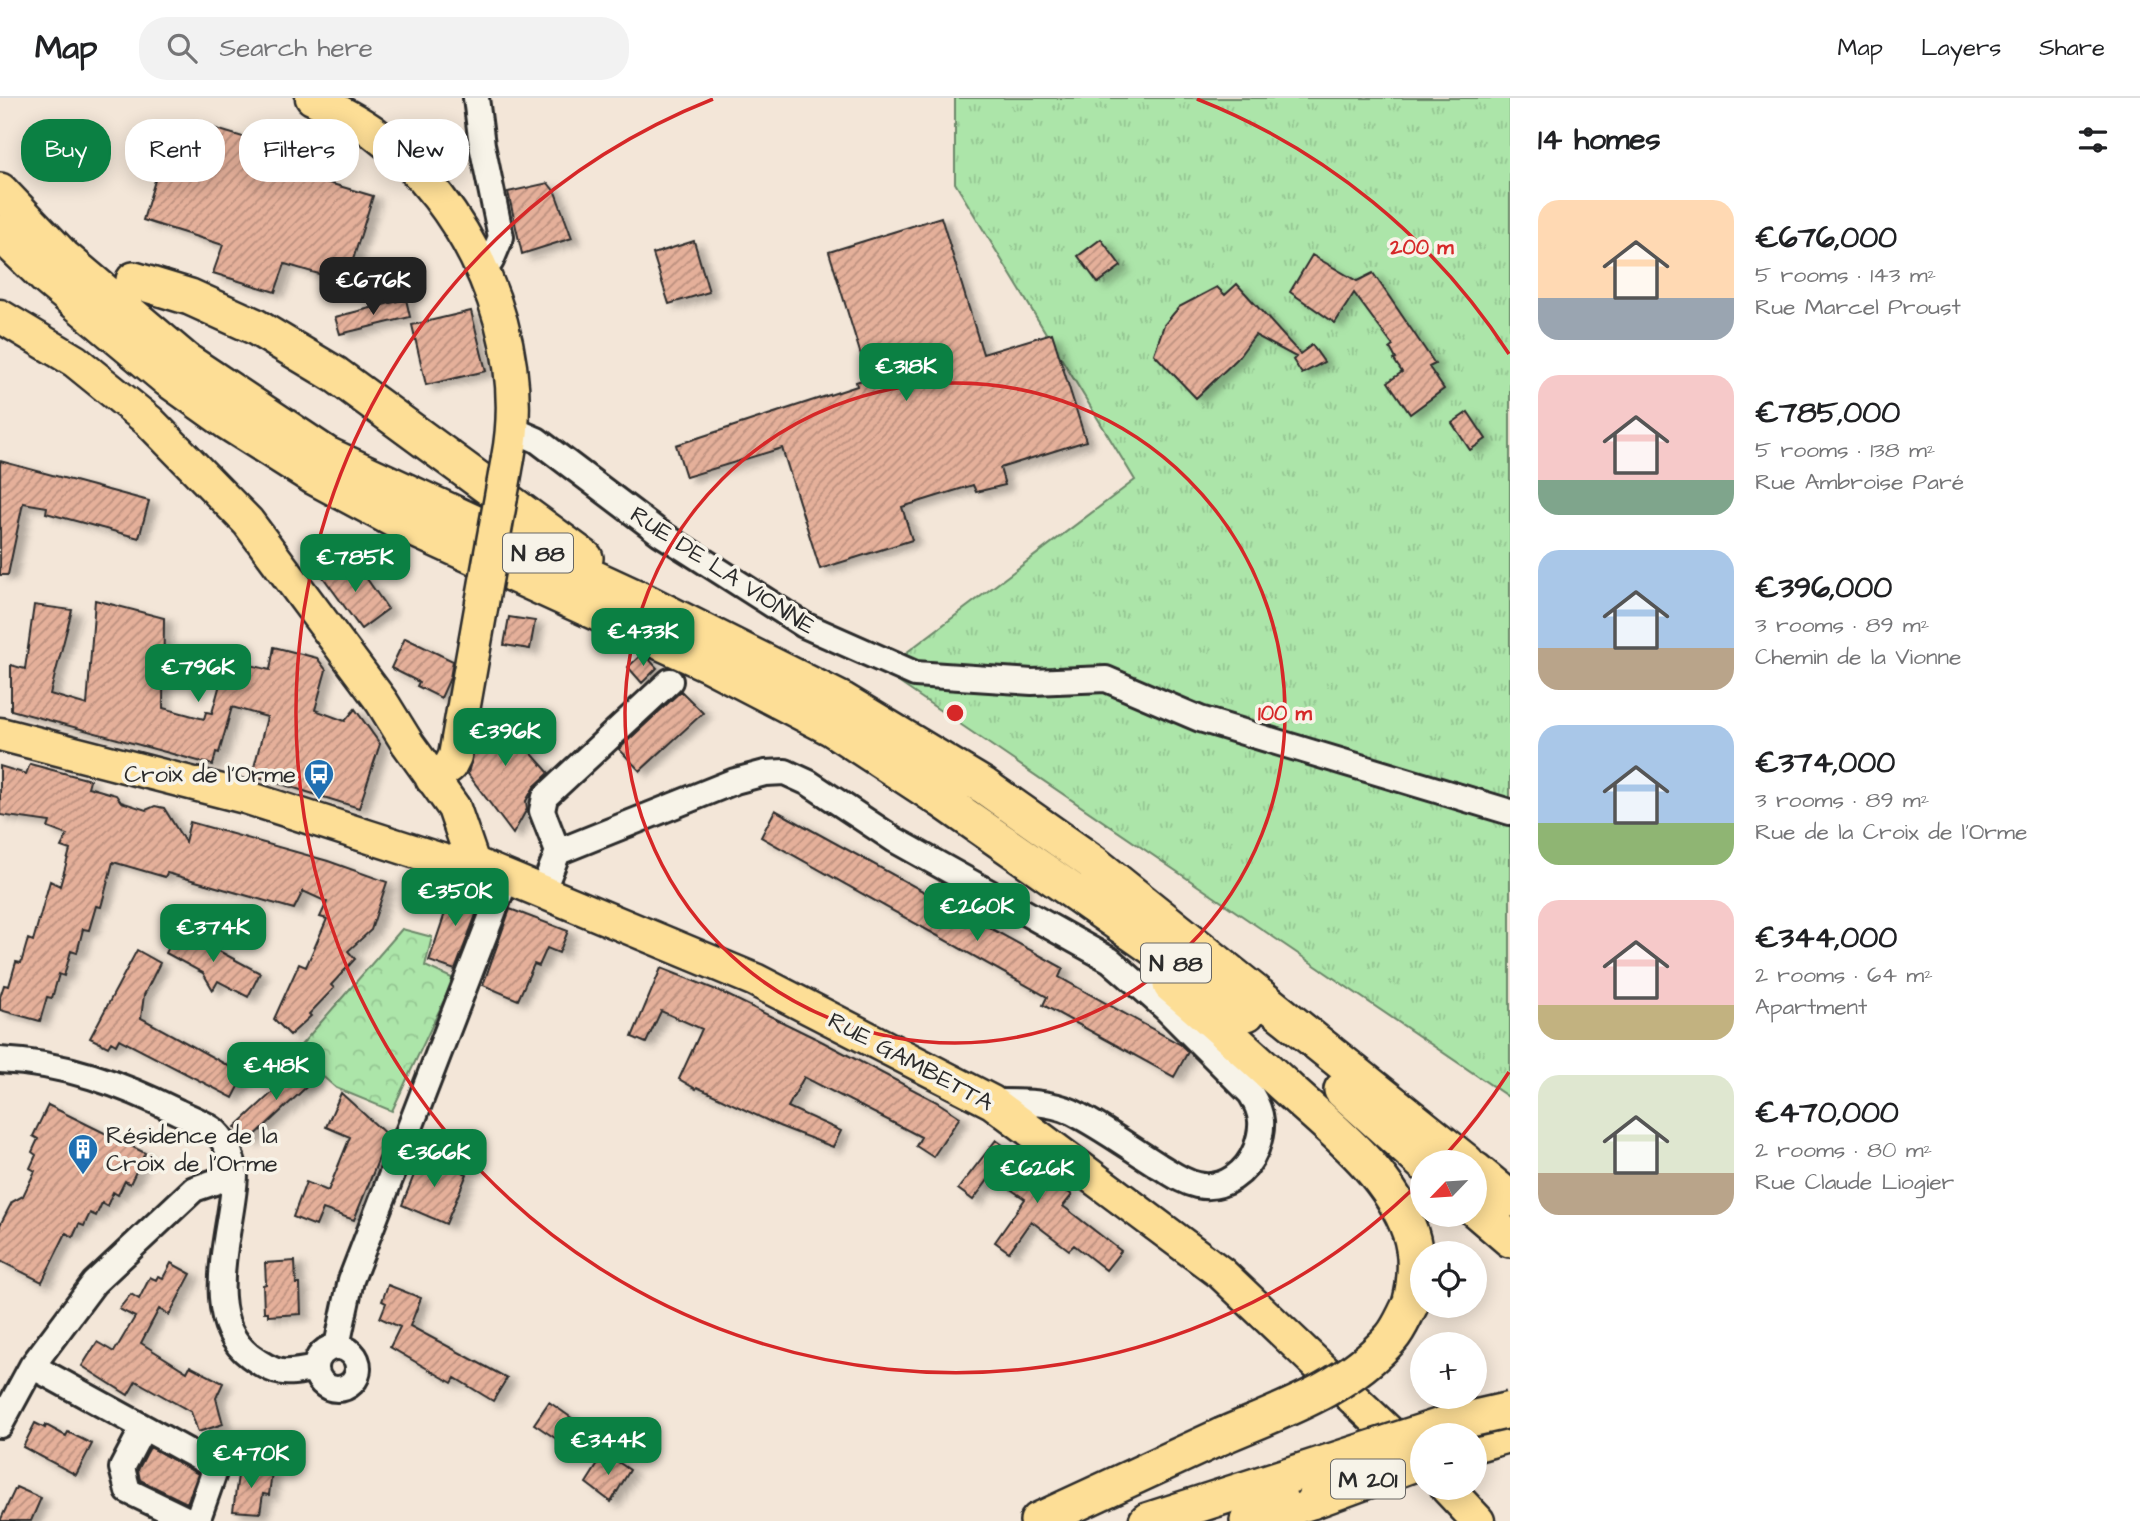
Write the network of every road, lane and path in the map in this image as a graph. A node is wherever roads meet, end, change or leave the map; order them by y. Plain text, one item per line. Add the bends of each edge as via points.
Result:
1 (312, 98) edge
2 (476, 98) edge
3 (0, 191) edge
4 (0, 233) edge
5 (482, 269) junction
6 (134, 280) dead end
7 (0, 316) edge
8 (511, 444) junction
9 (641, 600) junction
10 (670, 681) dead end
11 (0, 734) edge
12 (432, 779) junction
13 (942, 800) junction
14 (1510, 812) edge
15 (558, 852) junction
16 (473, 863) junction
17 (506, 878) junction
18 (542, 892) junction
19 (0, 1060) edge
20 (992, 1102) junction
21 (1451, 1150) edge
22 (1410, 1151) edge
23 (235, 1175) junction
24 (1488, 1181) edge
25 (1510, 1199) edge
26 (1488, 1221) edge
27 (1510, 1240) edge
28 (337, 1346) junction
29 (32, 1366) junction
30 (315, 1368) junction
31 (1510, 1410) edge
32 (0, 1425) edge
33 (142, 1428) junction
34 (1510, 1434) edge
35 (1487, 1441) edge
36 (1410, 1451) edge
37 (1510, 1458) edge
38 (1487, 1460) edge
39 (1410, 1466) edge
40 (1410, 1478) edge
41 (1323, 1497) junction
42 (1458, 1500) edge
43 (190, 1521) edge
44 (198, 1521) edge
45 (1038, 1521) edge
46 (1147, 1521) edge
47 (1248, 1521) edge
48 (1478, 1521) edge

1 - 5 main road via 373,132 404,160 433,190
2 - 5 street via 501,237 491,261
3 - 9 highway, N 88 via 63,257 186,361 327,455
4 - 13 highway, N 88 via 168,379 313,476 397,522 707,663 832,728
5 - 8 main road via 510,355
6 - 9 highway via 190,297 254,326 336,375
7 - 12 main road via 75,362 149,421 248,522 382,702
8 - 12 main road, bridge via 455,756 450,766
8 - 14 street, RUE DE LA VIONNE via 537,440 660,533 804,625 915,674 1032,682 1107,679 1200,719
9 - 21 highway, N 88 via 844,701 984,786 1092,862
10 - 15 street via 545,797 542,811
11 - 16 main road, RUE GAMBETTA via 245,797 457,865
12 - 16 main road via 454,808
13 - 22 highway, N 88 via 1249,1014
13 - 45 highway, bridge via 1210,1017 1342,1139 1397,1203 1415,1257 1410,1305 1392,1337 1330,1389
15 - 18 street
15 - 20 street via 735,781 785,772 895,840 1110,960 1251,1094 1263,1122 1251,1161 1236,1178 1200,1186 1070,1112 1029,1102
16 - 17 main road, RUE GAMBETTA
17 - 18 main road, RUE GAMBETTA
17 - 28 street via 351,1280
18 - 20 main road, RUE GAMBETTA via 755,979
19 - 23 street via 93,1075 148,1097 214,1131 232,1156
20 - 36 main road, RUE GAMBETTA via 1221,1273
23 - 29 street via 194,1189 94,1283
23 - 30 street via 220,1292 227,1326 242,1349 269,1370 291,1373
24 - 25 highway
26 - 27 highway
28 - 30 street via 319,1355
28 - 30 street via 349,1350 357,1360 358,1373 351,1384 339,1389 325,1386
29 - 32 street
29 - 33 street
31 - 46 highway, M 201, bridge via 1444,1425
33 - 43 street via 122,1468 128,1491
33 - 44 street via 216,1467
34 - 35 highway
37 - 38 highway
39 - 41 highway, M 201, bridge
40 - 41 highway via 1362,1492
41 - 47 highway, M 201
42 - 48 main road

